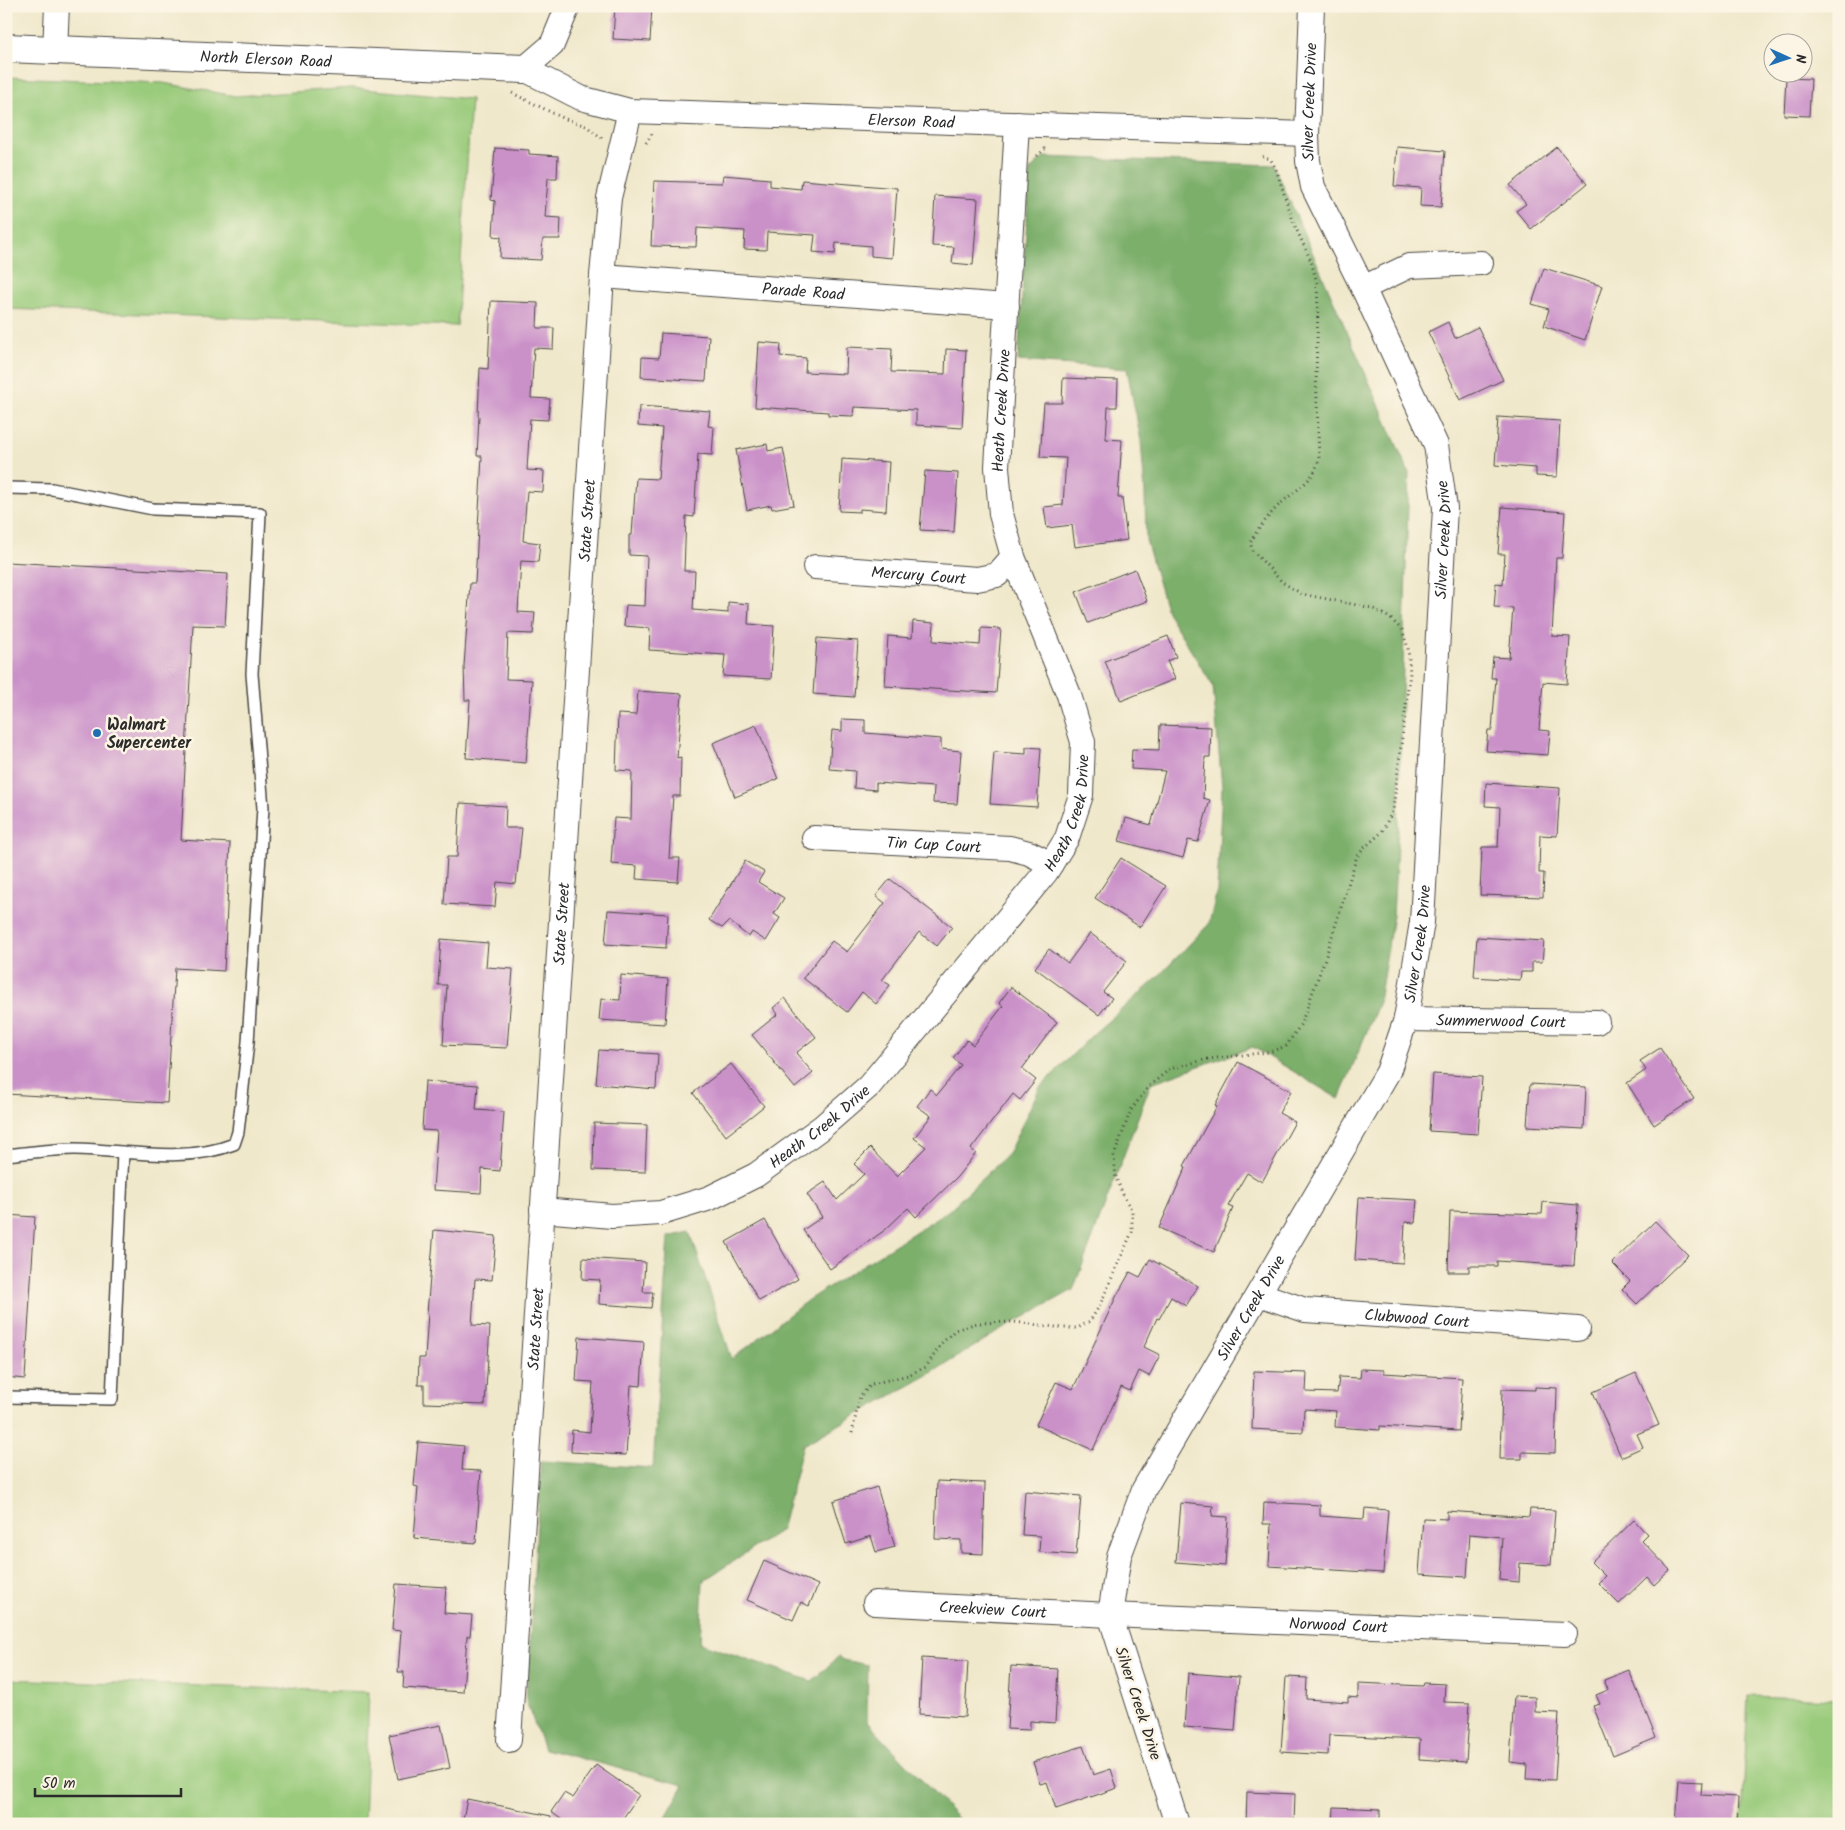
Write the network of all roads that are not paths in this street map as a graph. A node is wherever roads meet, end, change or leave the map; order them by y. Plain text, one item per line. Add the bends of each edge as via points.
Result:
1 (57, 6) edge
2 (568, 6) edge
3 (1312, 6) edge
4 (6, 48) edge
5 (55, 50) junction
6 (524, 69) junction
7 (630, 111) junction
8 (1018, 124) junction
9 (1307, 134) junction
10 (1481, 263) dead end
11 (602, 276) junction
12 (1363, 288) junction
13 (1007, 306) junction
14 (6, 488) edge
15 (1013, 557) junction
16 (815, 568) dead end
17 (814, 838) dead end
18 (1051, 864) junction
19 (1406, 1019) junction
20 (1597, 1022) dead end
21 (123, 1152) junction
22 (6, 1155) edge
23 (542, 1210) junction
24 (1259, 1294) junction
25 (1578, 1329) dead end
26 (6, 1396) edge
27 (875, 1603) dead end
28 (1110, 1615) junction
29 (1565, 1634) dead end
30 (508, 1740) dead end
31 (1177, 1824) edge

1 - 5 street
2 - 6 street via 552,45
3 - 9 street, Silver Creek Drive
4 - 5 street, North Elerson Road
5 - 6 street, North Elerson Road
6 - 7 street, Elerson Road via 581,98
7 - 8 street, Elerson Road
7 - 11 street, State Street via 609,198
8 - 9 street, Elerson Road
8 - 13 street, Heath Creek Drive
9 - 12 street, Silver Creek Drive via 1313,187
10 - 12 street via 1409,266
11 - 13 street, Parade Road
11 - 23 street, State Street
12 - 19 street, Silver Creek Drive via 1436,445 1445,508 1422,922
13 - 15 street, Heath Creek Drive via 997,467 1001,514
14 - 21 lane via 52,489 153,509 260,513 252,674 263,808 248,1042 238,1132 234,1144 223,1149 187,1154
15 - 16 street, Mercury Court via 997,574 977,579
15 - 18 street, Heath Creek Drive via 1069,695 1083,742 1081,795 1067,838
17 - 18 street, Tin Cup Court via 1010,848
18 - 23 street, Heath Creek Drive via 869,1086 822,1127 756,1175 710,1198 661,1213 612,1216
19 - 20 street, Summerwood Court
19 - 24 street, Silver Creek Drive via 1388,1072
21 - 22 lane via 73,1149
21 - 26 lane via 112,1399
23 - 30 street, State Street
24 - 25 street, Clubwood Court via 1304,1310
24 - 28 street, Silver Creek Drive via 1144,1489 1119,1556
27 - 28 street, Creekview Court
28 - 29 street, Norwood Court
28 - 31 street, Silver Creek Drive

